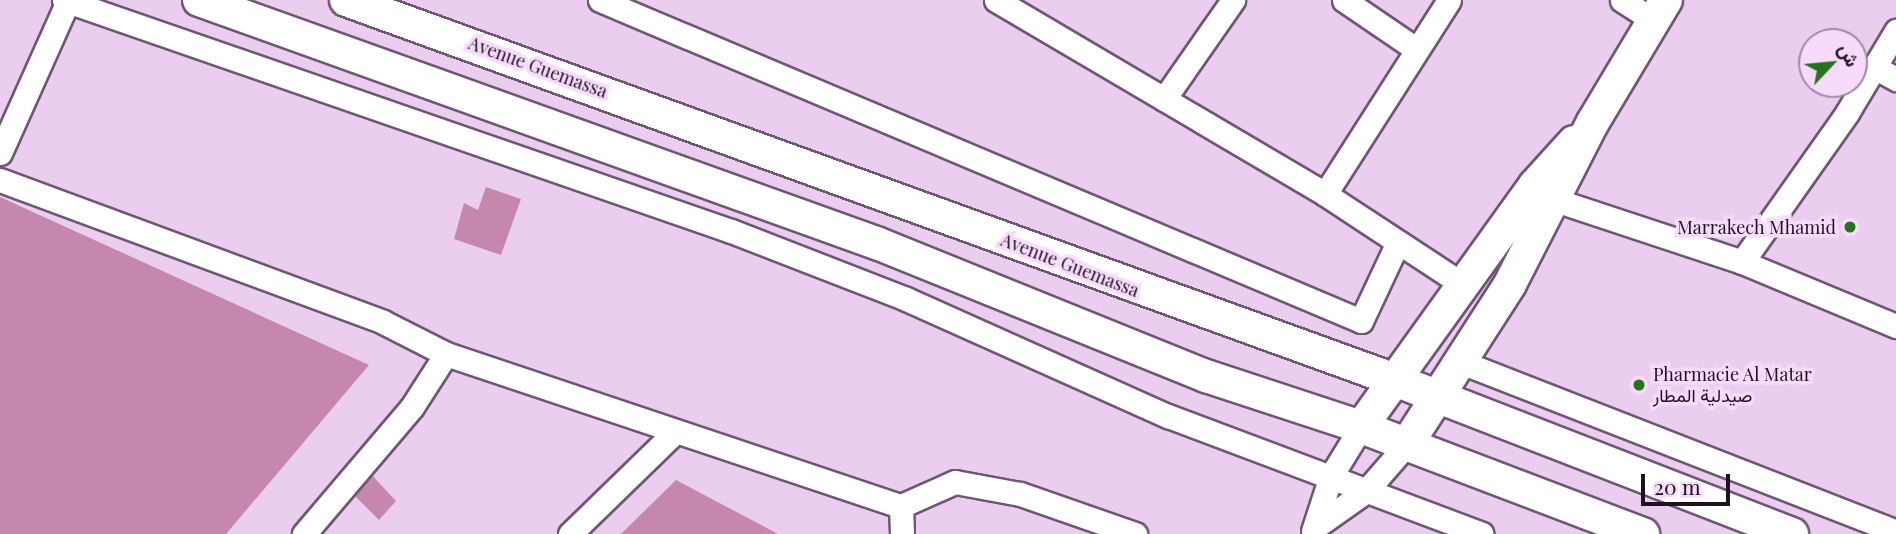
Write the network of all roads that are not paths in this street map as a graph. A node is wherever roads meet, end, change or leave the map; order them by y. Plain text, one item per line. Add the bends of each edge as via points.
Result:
1 (199, 0) edge
2 (346, 0) edge
3 (600, 0) edge
4 (996, 0) edge
5 (1233, 0) edge
6 (1344, 0) edge
7 (1449, 0) edge
8 (1622, 0) edge
9 (66, 1) edge
10 (1660, 10) edge
11 (1896, 31) edge
12 (1416, 49) junction
13 (1876, 68) junction
14 (1896, 79) edge
15 (1164, 99) junction
16 (1592, 122) junction
17 (0, 153) edge
18 (0, 180) edge
19 (1325, 194) junction
20 (1558, 201) junction
21 (1398, 244) junction
22 (1742, 262) junction
23 (1462, 284) junction
24 (1896, 326) edge
25 (446, 354) junction
26 (1461, 362) junction
27 (1395, 380) junction
28 (1441, 398) junction
29 (1361, 426) junction
30 (675, 432) junction
31 (1408, 444) junction
32 (1331, 476) junction
33 (1366, 491) junction
34 (901, 506) junction
35 (1313, 531) edge
36 (1896, 532) edge
37 (304, 534) edge
38 (570, 534) edge
39 (902, 534) edge
40 (1135, 534) edge
41 (1482, 534) edge
42 (1643, 534) edge
43 (1791, 534) edge

1 - 29 main road via 879,244 1206,376
2 - 27 main road, Avenue Guemassa
3 - 21 street via 1361,321
4 - 15 street
5 - 15 street
6 - 12 street
7 - 12 street
8 - 10 street
9 - 17 street
9 - 32 street via 731,231 906,299 1168,416
10 - 16 main road
11 - 13 street
12 - 19 street
13 - 14 street
13 - 22 street
15 - 19 street
16 - 20 main road
16 - 23 main road via 1535,185
18 - 25 street via 383,322
19 - 21 street
20 - 22 street
20 - 26 main road
21 - 23 street
22 - 24 street
23 - 27 main road
25 - 30 street
25 - 37 street via 412,407
26 - 28 main road
26 - 36 street
27 - 28 main road, Avenue Guemassa
27 - 29 main road
28 - 31 main road
28 - 43 main road, Avenue Guemassa
29 - 31 main road
29 - 32 street
30 - 34 street
30 - 38 street
31 - 33 street
31 - 42 main road
32 - 33 street
32 - 35 street
33 - 35 street
33 - 41 street
34 - 39 street
34 - 40 street via 955,482 1020,494

